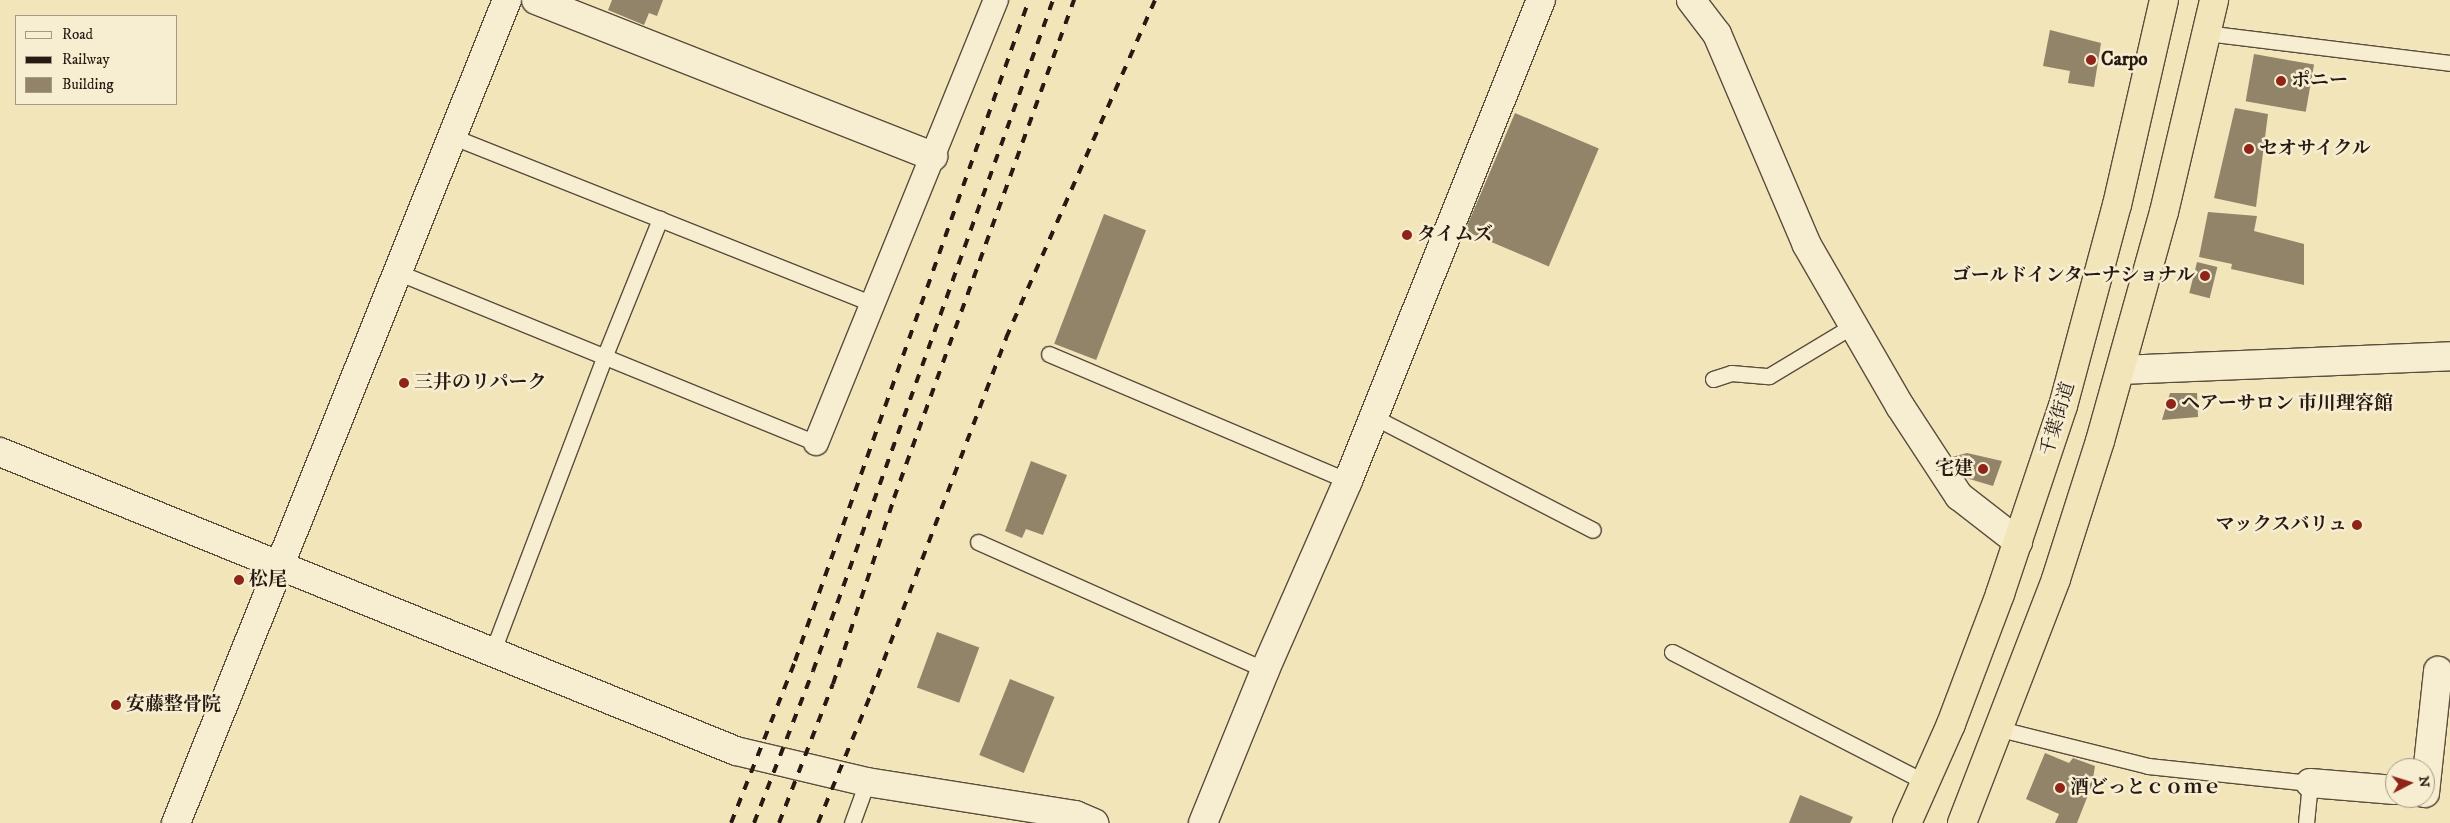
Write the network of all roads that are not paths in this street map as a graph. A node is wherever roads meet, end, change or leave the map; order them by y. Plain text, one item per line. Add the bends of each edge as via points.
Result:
1 (507, 0) edge
2 (536, 0) edge
3 (996, 0) edge
4 (1541, 0) edge
5 (1691, 0) edge
6 (2164, 0) edge
7 (2214, 0) edge
8 (2206, 33) junction
9 (2450, 64) edge
10 (451, 136) junction
11 (933, 156) junction
12 (660, 219) junction
13 (397, 272) junction
14 (873, 304) junction
15 (1854, 325) junction
16 (1050, 354) dead end
17 (605, 355) junction
18 (2450, 356) edge
19 (2122, 370) junction
20 (1713, 379) dead end
21 (1374, 416) junction
22 (816, 444) joint
23 (0, 452) edge
24 (1348, 481) junction
25 (1593, 530) dead end
26 (978, 542) dead end
27 (2018, 542) junction
28 (280, 566) junction
29 (1672, 652) dead end
30 (492, 653) junction
31 (1265, 670) junction
32 (2438, 671) dead end
33 (2000, 729) junction
34 (2429, 758) edge
35 (867, 782) junction
36 (1925, 782) junction
37 (2310, 783) junction
38 (2385, 789) edge
39 (176, 823) edge
40 (852, 823) edge
41 (1094, 823) edge
42 (1202, 823) edge
43 (1907, 823) edge
44 (1962, 823) edge
45 (2306, 823) edge

1 - 10 street
2 - 11 street
3 - 11 street
4 - 21 street
5 - 15 street via 1717,34 1807,246
6 - 27 highway, 千葉街道 via 2092,306
7 - 8 highway
8 - 9 lane
8 - 19 highway via 2164,212
10 - 12 lane
10 - 13 street
11 - 14 street
12 - 14 lane
12 - 17 lane
13 - 17 lane
13 - 28 street
14 - 22 street
15 - 20 lane via 1769,376 1731,373
15 - 27 street via 1900,406 1959,496
16 - 24 lane
17 - 22 lane
17 - 30 lane
18 - 19 street
19 - 33 highway via 2056,579
21 - 24 street
21 - 25 lane
23 - 28 street
24 - 31 street
26 - 31 lane
27 - 36 highway, 千葉街道 via 1967,684
28 - 30 street
28 - 39 street
29 - 36 lane
30 - 35 street via 736,751
31 - 42 street
32 - 34 street
33 - 37 lane via 2148,766
33 - 44 highway
35 - 40 lane
35 - 41 street via 1074,815
36 - 43 highway, 千葉街道
37 - 38 street
37 - 45 lane

